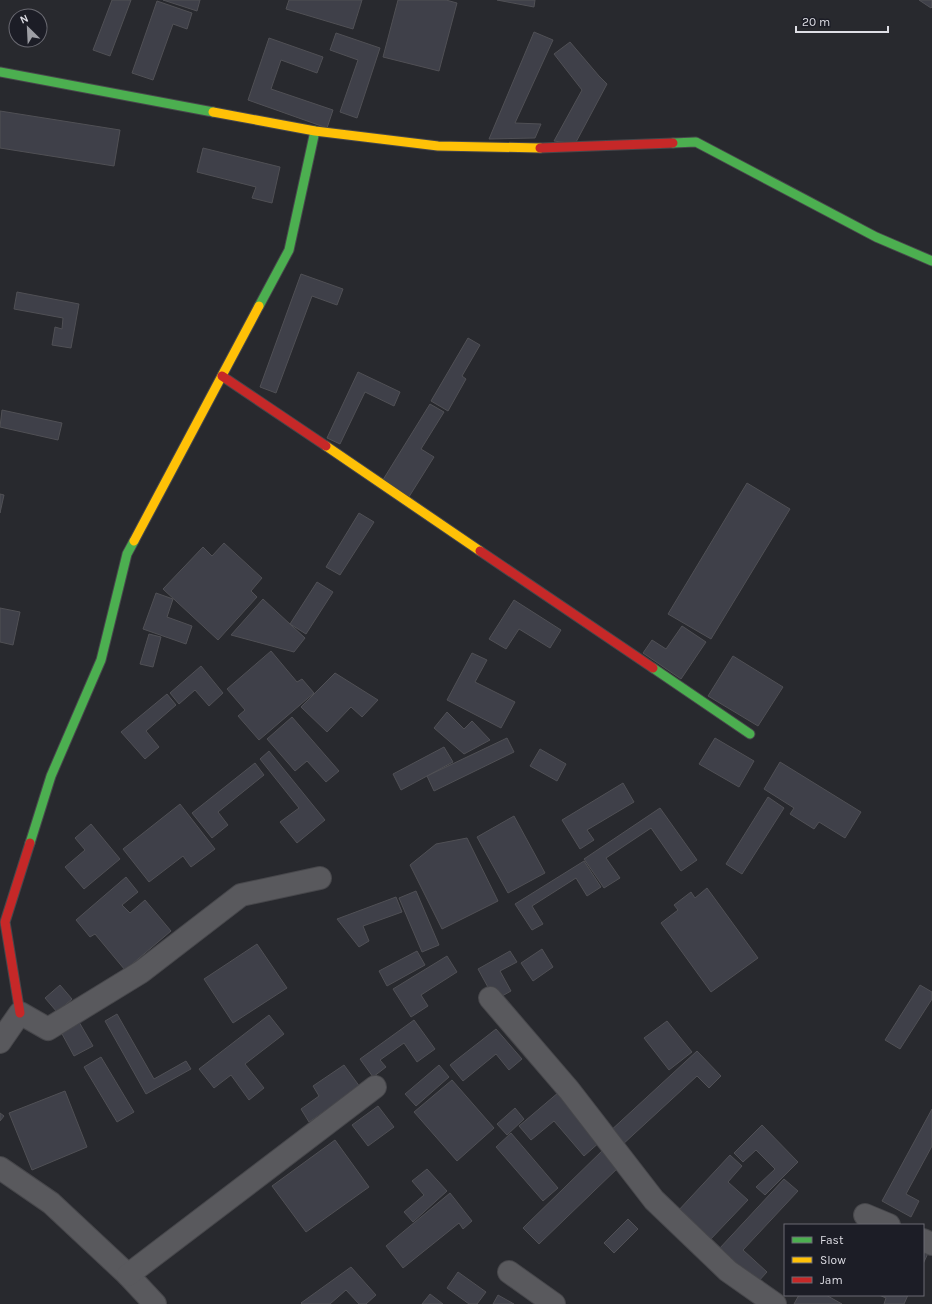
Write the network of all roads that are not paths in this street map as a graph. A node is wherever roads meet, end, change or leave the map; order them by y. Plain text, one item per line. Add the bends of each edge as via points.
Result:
1 (0, 72) edge
2 (314, 131) junction
3 (932, 261) edge
4 (222, 376) junction
5 (750, 734) dead end
6 (320, 878) dead end
7 (490, 998) dead end
8 (20, 1014) junction
9 (0, 1042) edge
10 (375, 1087) dead end
11 (0, 1168) edge
12 (865, 1215) dead end
13 (887, 1224) edge
14 (509, 1272) dead end
15 (128, 1274) junction
16 (155, 1304) edge
17 (554, 1304) edge
18 (775, 1304) edge

1 - 2 street
2 - 3 street via 438,146 551,148 696,142 876,237
2 - 4 street via 289,250
4 - 5 street
4 - 8 street via 127,554 101,660 51,776 9,908 5,922
6 - 8 street via 241,895 141,972 48,1029
7 - 18 street via 569,1090 654,1200 728,1271
8 - 9 street
10 - 15 street
11 - 15 street via 51,1202
12 - 13 street
14 - 17 street
15 - 16 street

